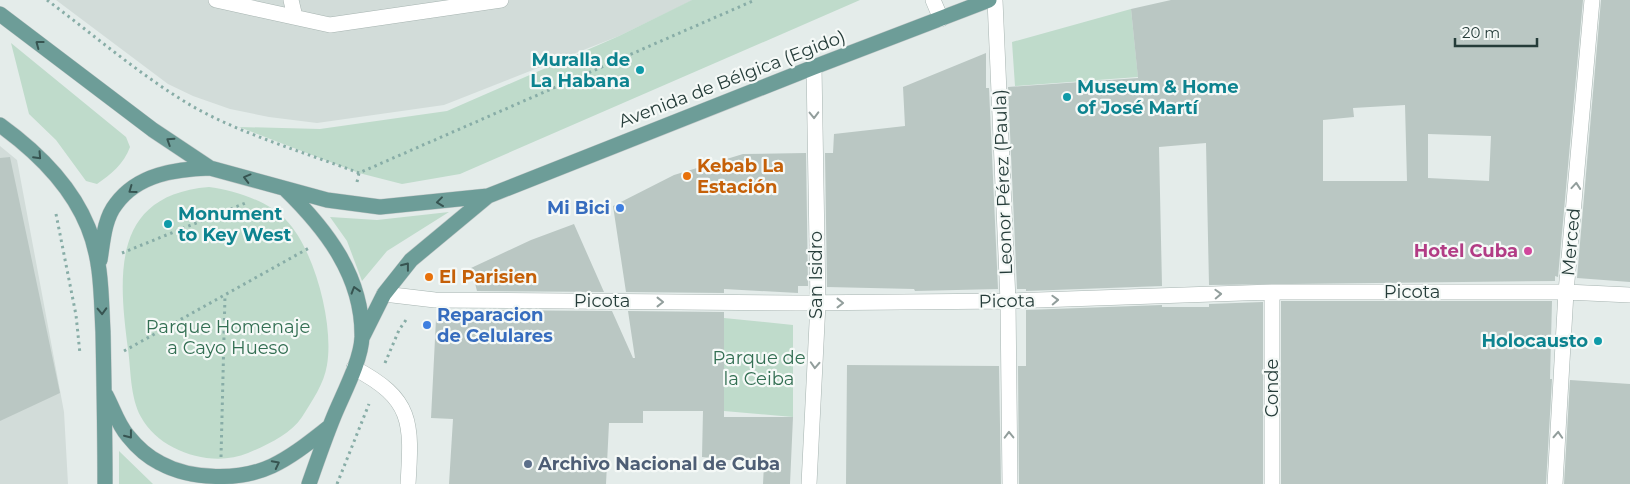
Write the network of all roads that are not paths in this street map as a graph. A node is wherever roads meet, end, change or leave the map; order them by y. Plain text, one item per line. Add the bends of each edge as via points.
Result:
1 (216, 0) edge
2 (291, 0) edge
3 (501, 0) edge
4 (933, 0) edge
5 (989, 0) edge
6 (995, 0) edge
7 (1592, 0) edge
8 (418, 6) edge
9 (0, 14) edge
10 (295, 17) junction
11 (941, 18) junction
12 (814, 67) junction
13 (0, 125) edge
14 (210, 168) junction
15 (284, 188) junction
16 (488, 196) junction
17 (100, 262) junction
18 (1272, 292) junction
19 (1566, 292) junction
20 (384, 294) junction
21 (1630, 295) edge
22 (1008, 301) junction
23 (818, 303) junction
24 (362, 338) junction
25 (354, 368) junction
26 (105, 393) junction
27 (329, 427) junction
28 (105, 484) edge
29 (308, 484) edge
30 (408, 484) edge
31 (809, 484) edge
32 (1010, 484) edge
33 (1272, 484) edge
34 (1554, 484) edge

1 - 10 street
2 - 10 street
3 - 8 street
4 - 11 street
5 - 11 main road, Avenida de Bélgica (Egido)
6 - 22 street, Leonor Pérez (Paula)
19 -> 7 street, Merced
8 - 10 street via 330,25
14 -> 9 main road via 153,130
11 - 12 main road, Avenida de Bélgica (Egido)
12 - 16 main road, Avenida de Bélgica (Egido)
12 -> 23 street, San Isidro
13 -> 17 main road via 28,146 54,174 88,226
15 -> 14 main road, Avenida de Bélgica (Egido)
14 -> 17 main road via 179,169 155,176 115,204 105,229
16 -> 15 main road, Avenida de Bélgica (Egido) via 380,207 327,200
24 -> 15 main road via 356,291 343,260 313,216
20 -> 16 main road, Avenida de Bélgica (Egido) via 410,260
17 -> 26 main road
18 - 19 street, Picota
22 -> 18 street, Picota
18 - 33 street, Conde
19 - 21 street, Picota
34 -> 19 street, Merced
20 -> 23 street, Picota via 435,300
20 - 24 main road, Avenida de Bélgica (Egido)
23 -> 22 street, Picota
32 -> 22 street, Leonor Pérez (Paula)
23 -> 31 street, San Isidro
24 - 25 main road
25 - 27 main road
25 - 30 street via 378,380 402,405 411,440
26 -> 27 main road via 126,434 142,451 160,464 221,477 270,467 294,454
26 - 28 main road
27 - 29 main road

